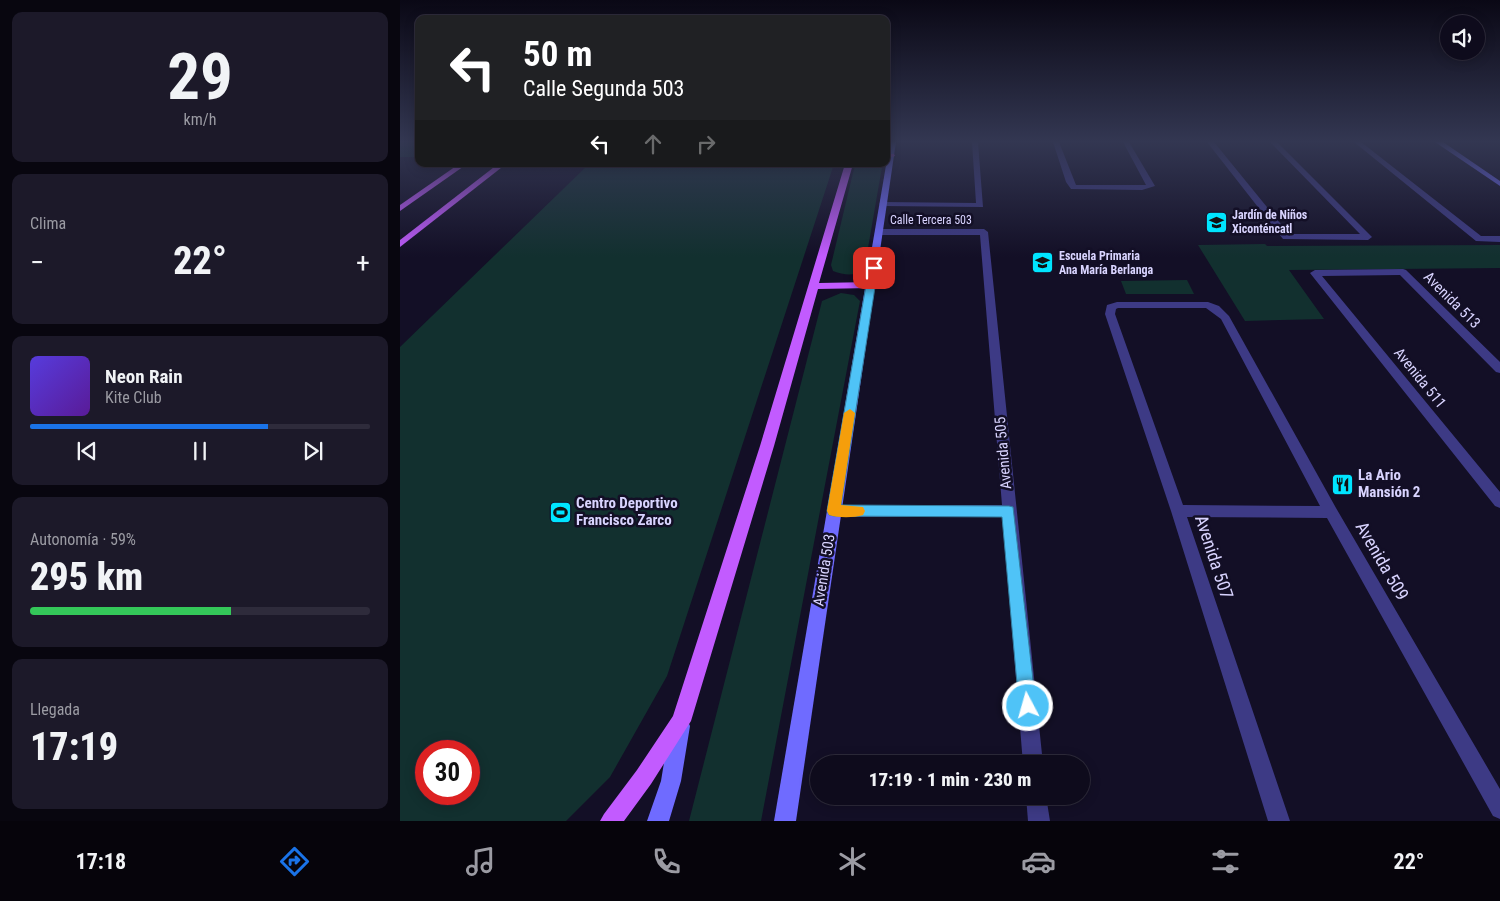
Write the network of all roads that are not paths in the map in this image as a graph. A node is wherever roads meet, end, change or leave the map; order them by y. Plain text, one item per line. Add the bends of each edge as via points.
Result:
1 (440, 180) edge
2 (481, 180) edge
3 (844, 180) edge
4 (886, 180) edge
5 (978, 180) edge
6 (1069, 180) edge
7 (1148, 180) edge
8 (1241, 180) edge
9 (1311, 180) edge
10 (1405, 180) edge
11 (883, 204) junction
12 (400, 209) edge
13 (879, 232) junction
14 (984, 232) joint
15 (1500, 239) edge
16 (400, 244) edge
17 (1404, 272) joint
18 (814, 286) junction
19 (871, 286) junction
20 (1112, 307) joint
21 (1500, 369) edge
22 (1500, 502) edge
23 (834, 511) junction
24 (1009, 511) junction
25 (1178, 511) junction
26 (1332, 512) junction
27 (681, 721) junction
28 (1032, 755) edge
29 (1037, 805) edge
30 (1500, 809) edge
31 (611, 821) edge
32 (658, 821) edge
33 (785, 821) edge
34 (1039, 821) edge
35 (1279, 821) edge

1 - 12 main road
2 - 16 main road
3 - 18 main road
4 - 11 street, Avenida 503
5 - 11 street, Calle Tercera 503 via 980,205
6 - 7 street via 1074,187 1142,188 1151,186
8 - 9 street via 1286,236 1368,237
10 - 15 street via 1479,239
11 - 13 street, Avenida 503
13 - 14 street, Calle Tercera 503
13 - 19 street, Avenida 503
14 - 24 street, Avenida 505
17 - 21 street, Avenida 513
17 - 22 street, Avenida 511 via 1315,273
18 - 19 main road
18 - 27 main road
19 - 23 street, Avenida 503
20 - 25 street, Avenida 507 via 1110,314
20 - 26 street, Avenida 509 via 1199,304 1215,308 1225,318
23 - 24 street
23 - 33 street, Avenida 503
24 - 28 street, Avenida 505
25 - 26 street
25 - 35 street, Avenida 507
26 - 30 street, Avenida 509
27 - 31 main road
27 - 32 street via 671,781
29 - 34 street

